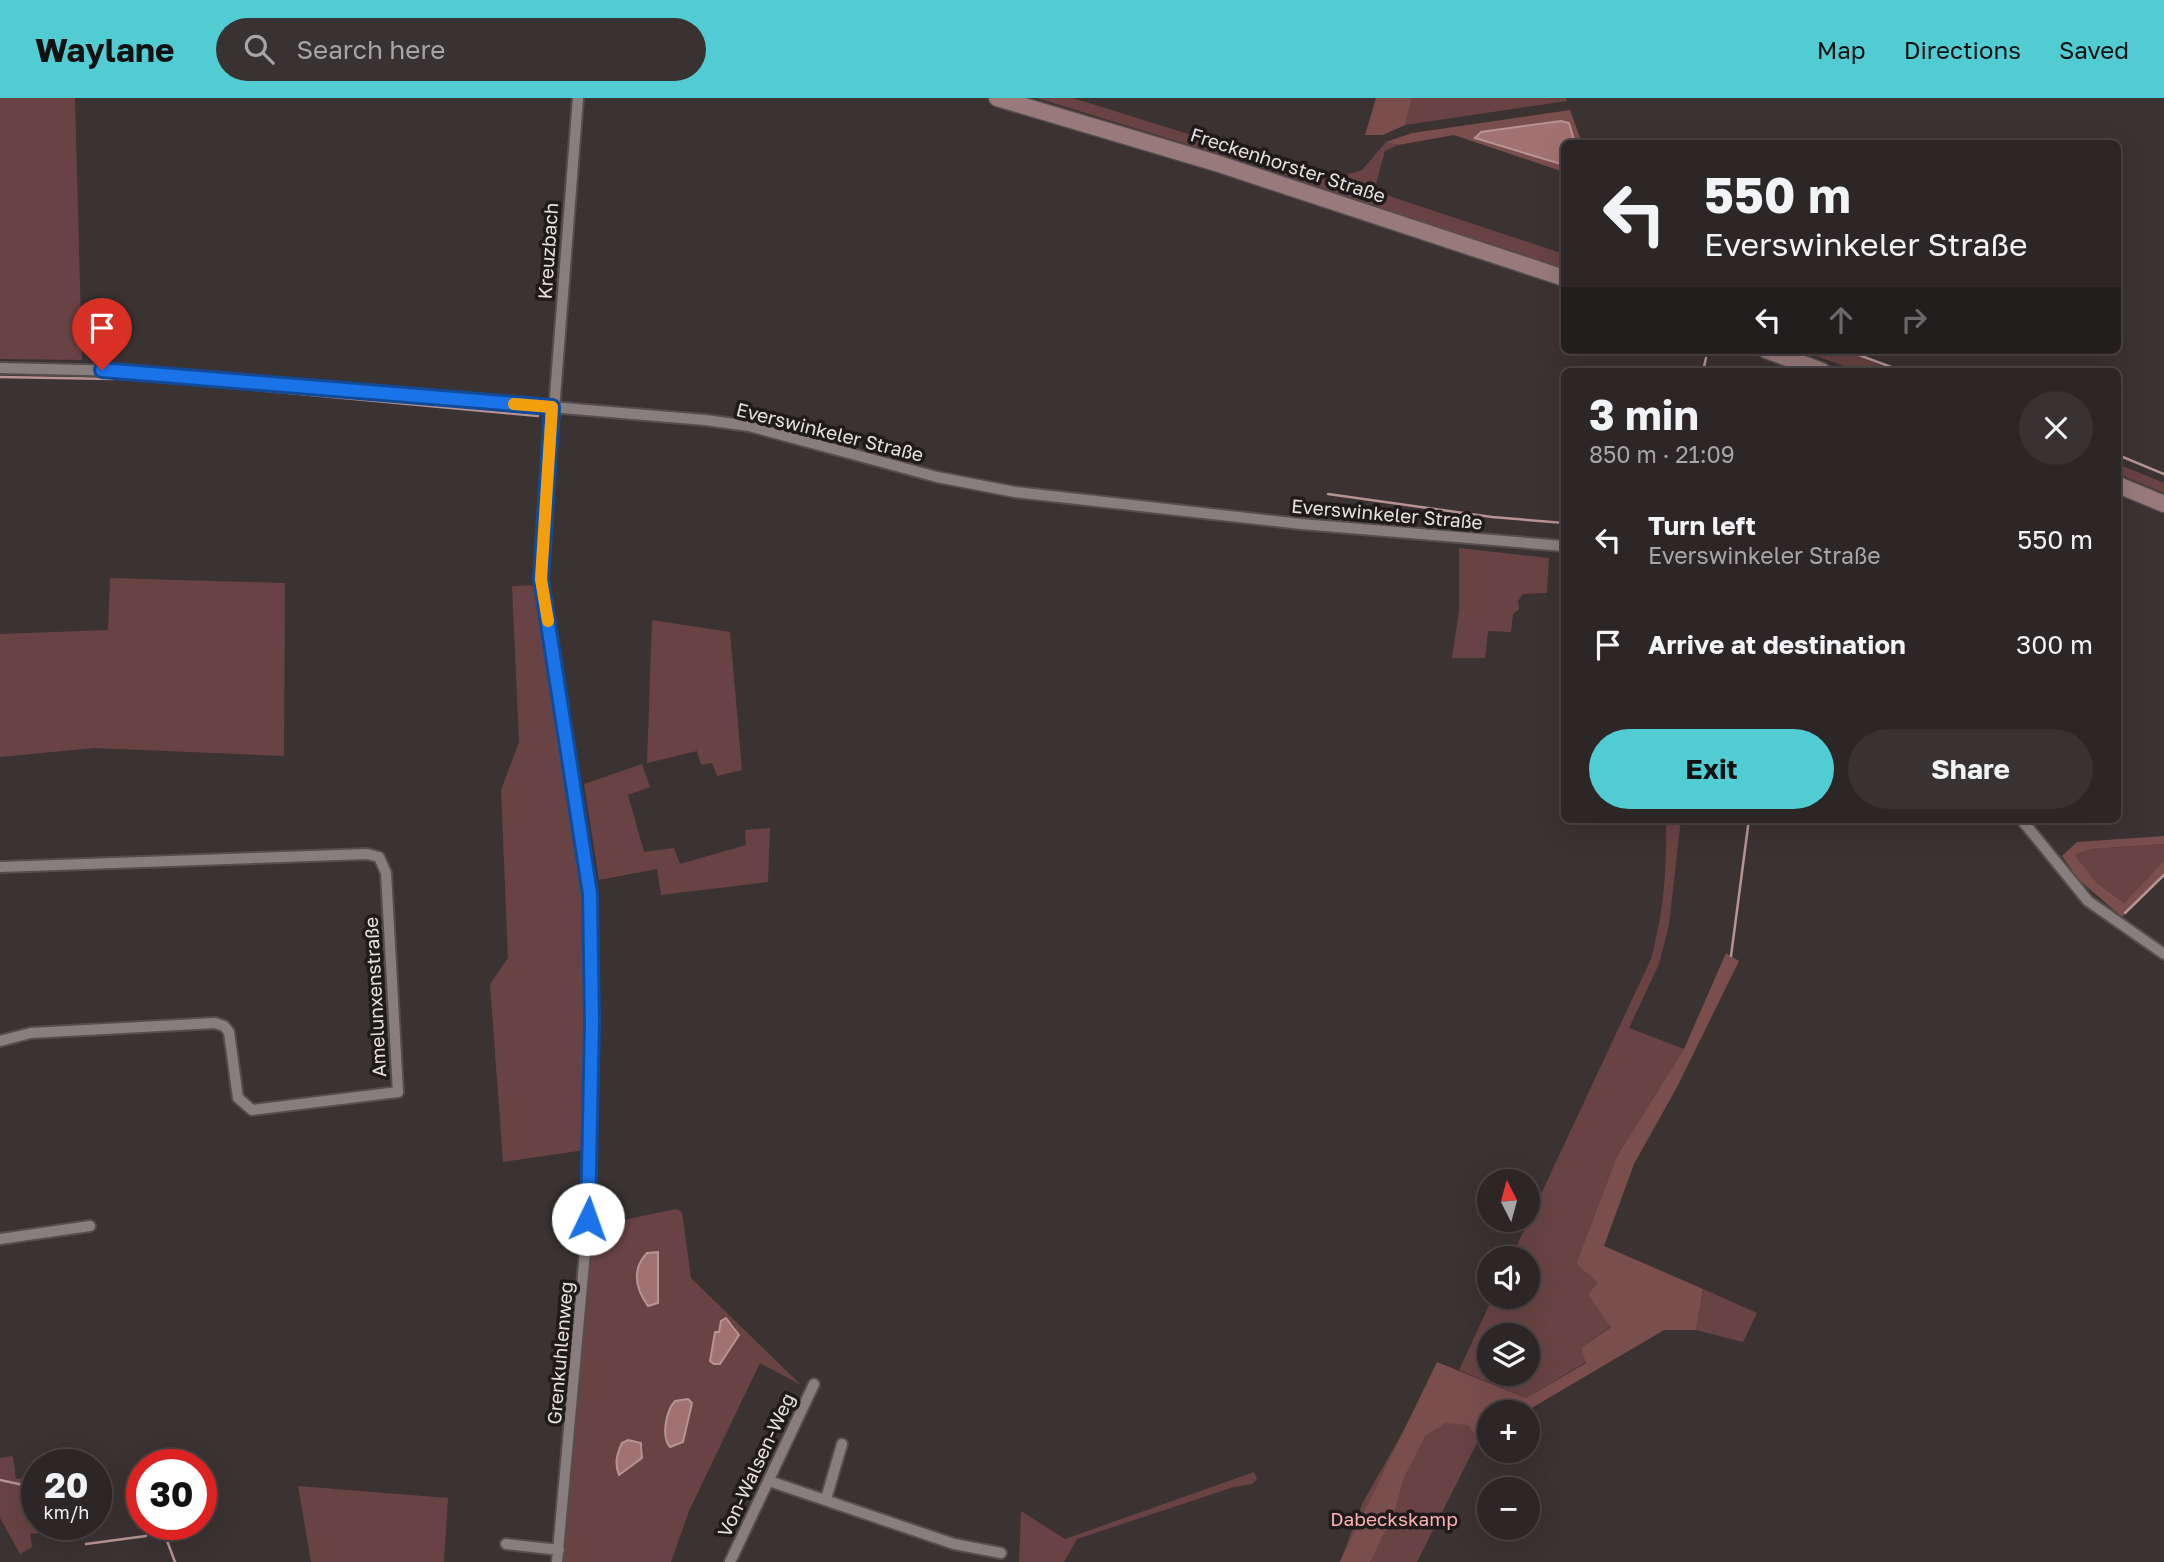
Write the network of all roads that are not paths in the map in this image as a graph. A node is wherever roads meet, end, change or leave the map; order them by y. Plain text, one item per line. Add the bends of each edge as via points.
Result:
1 (578, 98) edge
2 (997, 98) edge
3 (1561, 277) edge
4 (1777, 354) edge
5 (0, 368) edge
6 (1814, 368) edge
7 (552, 407) junction
8 (2121, 486) edge
9 (2164, 504) edge
10 (1561, 545) edge
11 (2024, 823) edge
12 (0, 867) edge
13 (2164, 954) edge
14 (0, 1041) edge
15 (90, 1226) dead end
16 (0, 1239) edge
17 (814, 1384) dead end
18 (842, 1444) dead end
19 (769, 1480) junction
20 (825, 1499) junction
21 (506, 1544) dead end
22 (1002, 1553) dead end
23 (558, 1556) edge
24 (730, 1562) edge

1 - 7 street, Kreuzbach
2 - 3 main road, Freckenhorster Straße via 1216,163
4 - 6 main road
5 - 7 street, Everswinkeler Straße via 124,371
7 - 10 street, Everswinkeler Straße via 749,426 937,477 1016,492 1340,528
7 - 23 street, Grenkuhlenweg via 541,579 590,894 592,1022 588,1219
8 - 9 main road
11 - 13 street via 2088,901
12 - 14 street, Amelunxenstraße via 379,857 386,873 398,1092 252,1110 238,1098 229,1032 215,1023 31,1034
15 - 16 street
17 - 19 street, Von-Walsen-Weg
18 - 20 street
19 - 20 street
19 - 24 street, Von-Walsen-Weg
20 - 22 street via 954,1544
21 - 23 street, Grenkuhlenweg

